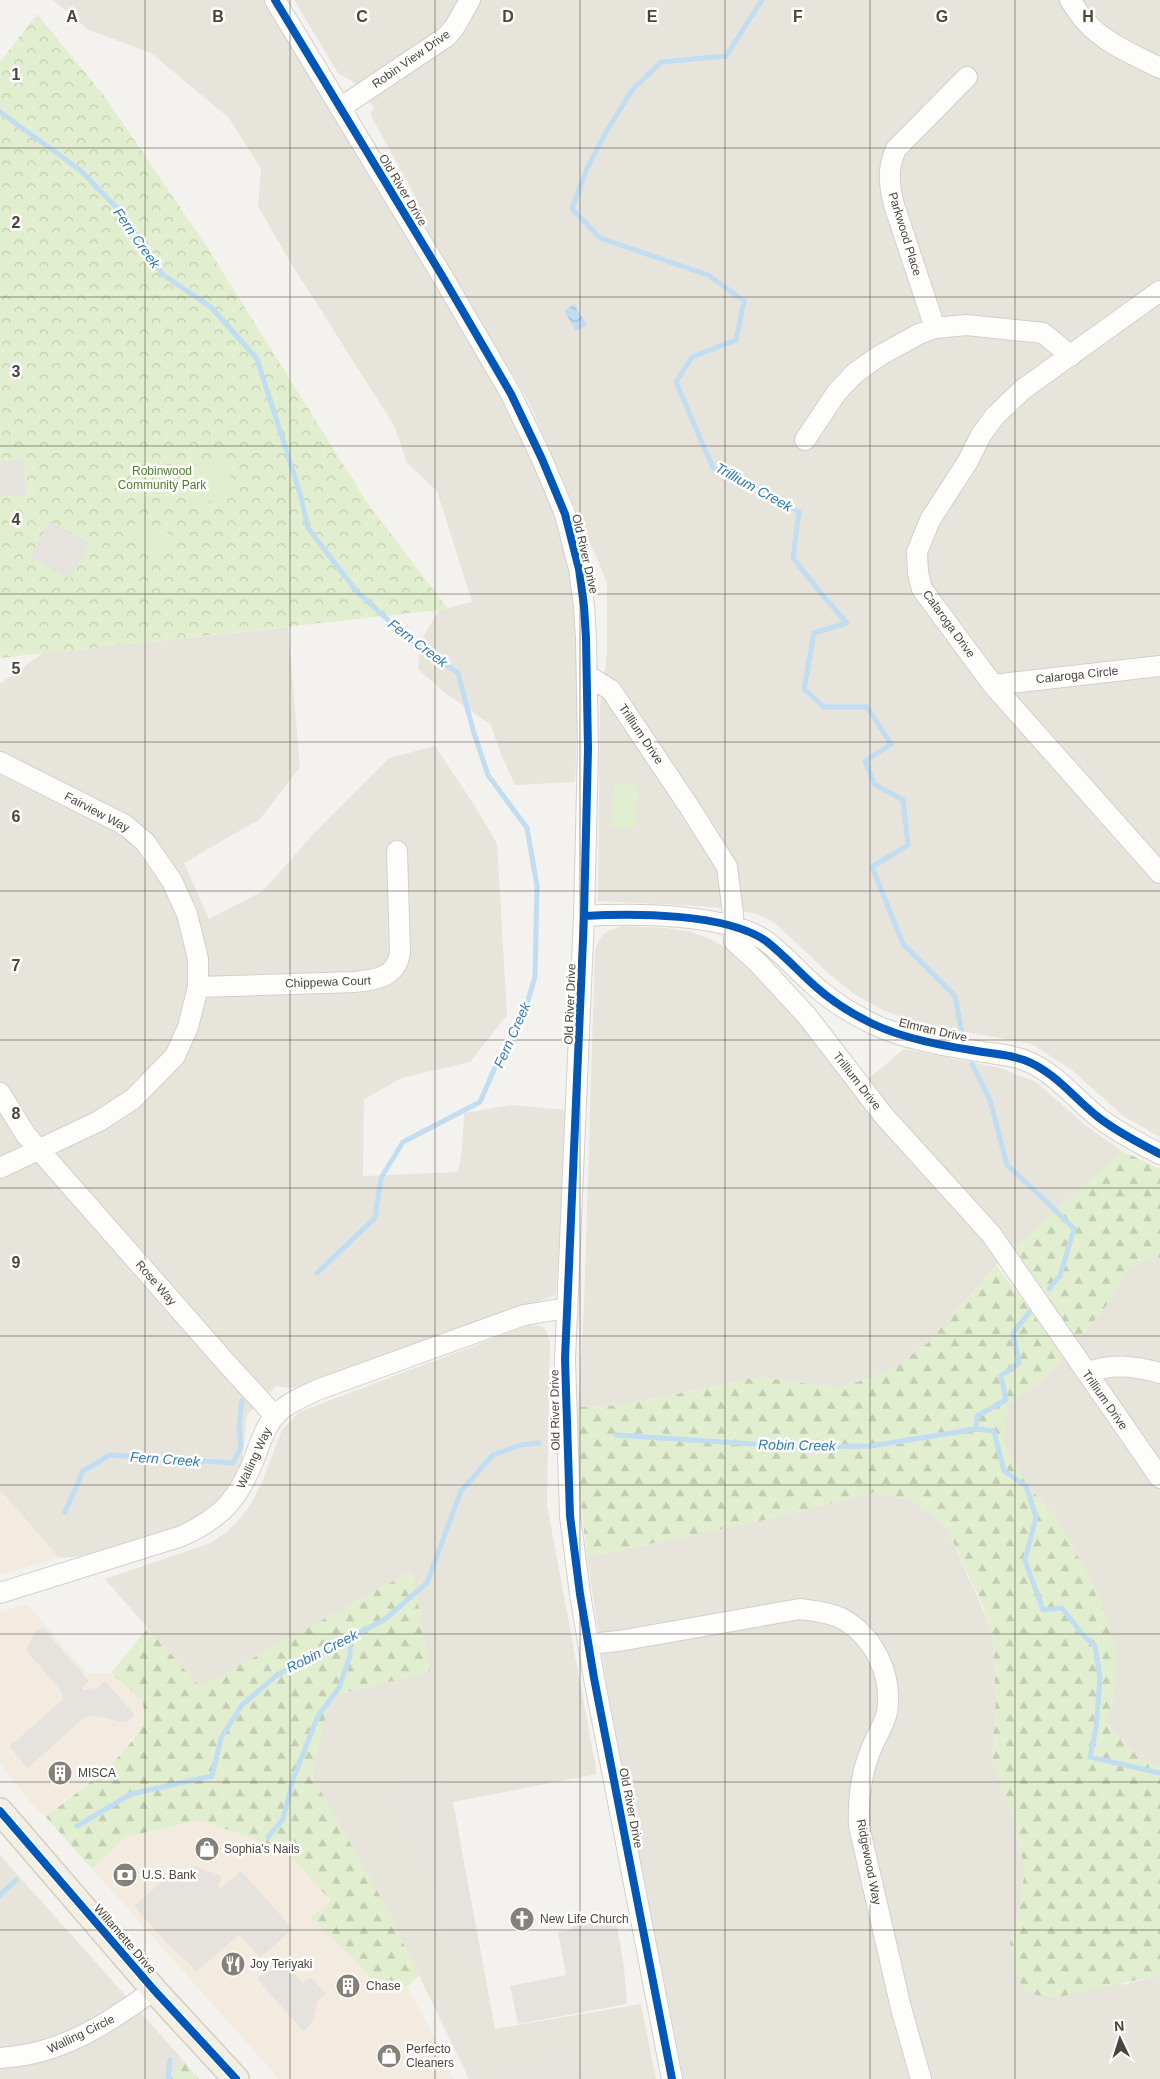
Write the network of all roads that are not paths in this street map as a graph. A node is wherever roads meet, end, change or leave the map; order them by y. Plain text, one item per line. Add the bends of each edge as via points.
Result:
1 (275, 0) edge
2 (470, 0) edge
3 (1070, 0) edge
4 (1160, 68) edge
5 (967, 77) dead end
6 (340, 108) junction
7 (1160, 291) edge
8 (935, 328) junction
9 (1071, 356) junction
10 (804, 440) dead end
11 (1160, 666) edge
12 (588, 676) junction
13 (993, 685) junction
14 (0, 762) edge
15 (396, 851) dead end
16 (1160, 873) edge
17 (584, 916) junction
18 (734, 926) junction
19 (198, 987) junction
20 (0, 1093) edge
21 (38, 1149) junction
22 (1160, 1154) edge
23 (0, 1168) edge
24 (567, 1308) junction
25 (1087, 1373) junction
26 (1160, 1374) edge
27 (275, 1416) junction
28 (1160, 1478) edge
29 (0, 1593) edge
30 (589, 1644) junction
31 (0, 1811) edge
32 (154, 1990) junction
33 (0, 2058) edge
34 (236, 2079) edge
35 (672, 2079) edge
36 (920, 2079) edge

1 - 6 street, Old River Drive
2 - 6 street, Robin View Drive via 446,37
3 - 4 street via 1097,32
5 - 8 street, Parkwood Place via 896,149 890,164 894,205
6 - 12 street, Old River Drive via 500,374 542,459 565,514 579,569
7 - 9 street, Calaroga Drive
8 - 9 street via 968,325 1043,333
8 - 10 street via 879,356 855,373
9 - 13 street, Calaroga Drive via 1022,390 995,416 930,520 917,552 922,589
11 - 13 street, Calaroga Circle
12 - 17 street, Old River Drive
12 - 18 street, Trillium Drive via 611,690 727,867
13 - 16 street, Calaroga Drive
14 - 19 street, Fairview Way via 125,825 145,842 172,881 187,914 198,959
15 - 19 street, Chippewa Court via 400,953 399,962 388,974 377,980 354,982
17 - 18 street, Elmran Drive via 649,915
17 - 24 street, Old River Drive
18 - 22 street, Elmran Drive via 766,942 816,988 850,1012 875,1025 919,1040 1024,1060 1066,1087 1110,1126
18 - 25 street, Trillium Drive via 734,941 806,1016 884,1116 991,1234
19 - 21 street, Fairview Way via 183,1041 175,1056 160,1072 133,1099 110,1115
20 - 21 street, Rose Way via 22,1130
21 - 23 street, Fairview Way
21 - 27 street, Rose Way
24 - 27 street, Walling Way via 524,1315 317,1390
24 - 30 street, Old River Drive via 565,1359 570,1516
25 - 26 street via 1109,1366 1135,1367
25 - 28 street, Trillium Drive
27 - 29 street, Walling Way via 265,1431 241,1489 221,1514 204,1526 182,1536
30 - 35 street, Old River Drive
30 - 36 street, Ridgewood Way via 800,1609 840,1618 858,1630 872,1646 885,1671 888,1700 884,1723 864,1771 858,1801 859,1826
31 - 32 main road, Willamette Drive
32 - 33 street, Walling Circle via 110,2021 58,2047
32 - 34 main road, Willamette Drive

